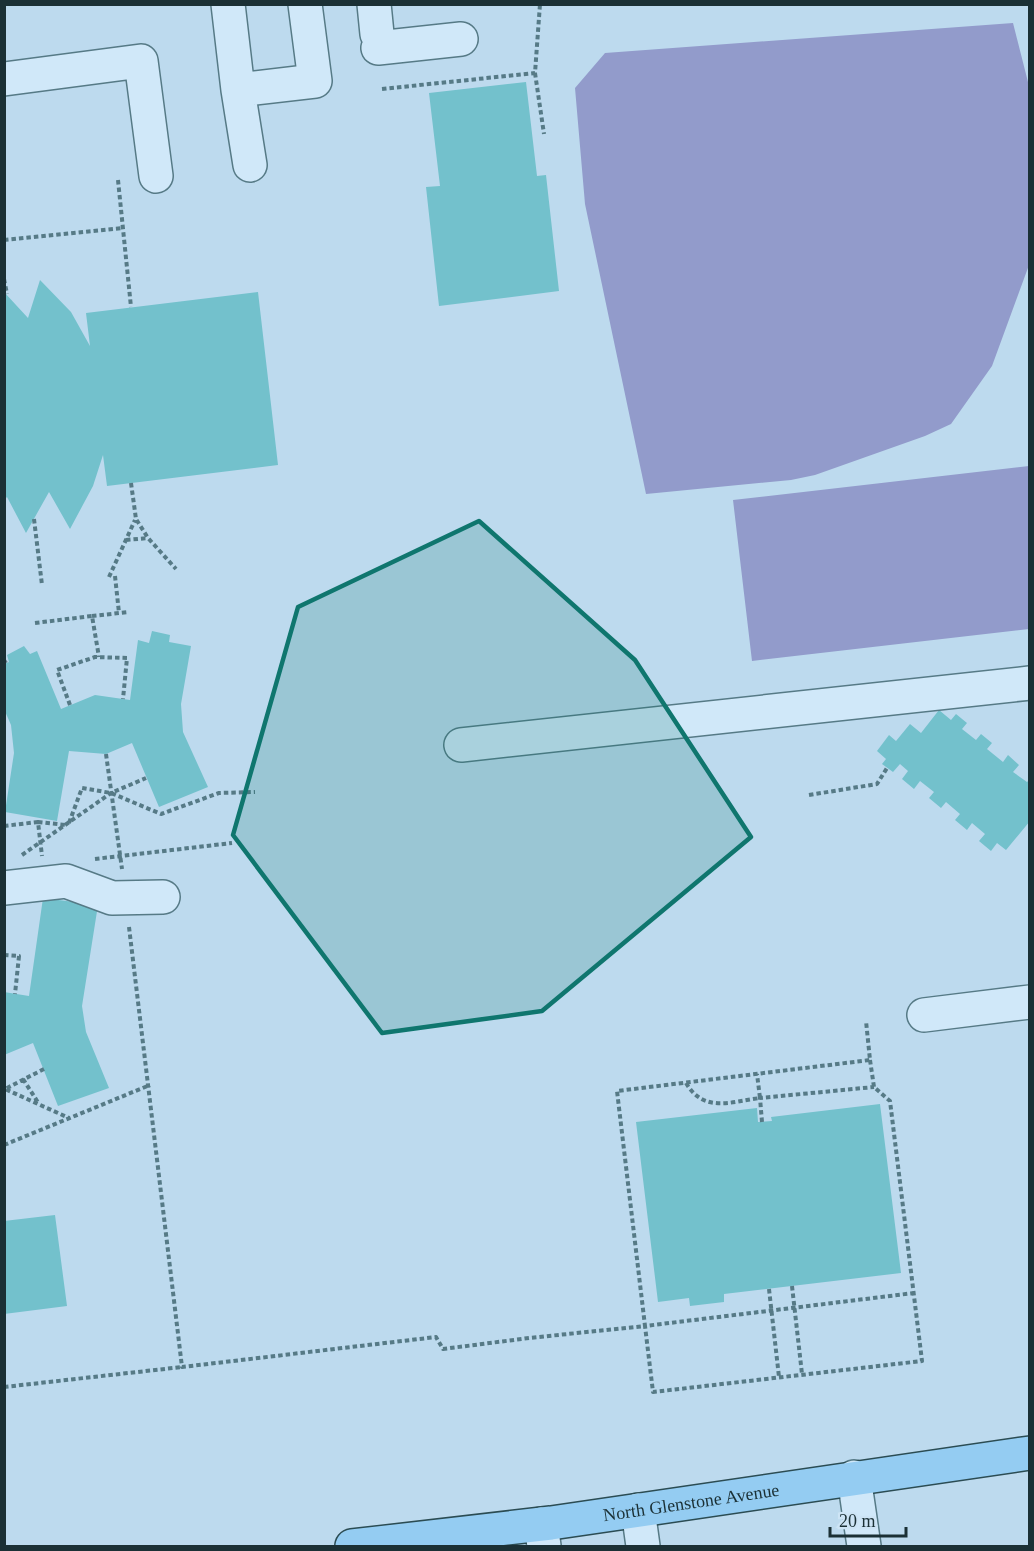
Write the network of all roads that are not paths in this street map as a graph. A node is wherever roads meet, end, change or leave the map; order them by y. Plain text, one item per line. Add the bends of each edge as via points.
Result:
1 (228, 4) edge
2 (305, 4) edge
3 (376, 29) edge
4 (461, 39) dead end
5 (4, 79) edge
6 (238, 90) junction
7 (250, 165) dead end
8 (156, 176) dead end
9 (1029, 683) edge
10 (461, 745) dead end
11 (9, 875) edge
12 (163, 897) dead end
13 (1029, 1002) edge
14 (924, 1015) dead end
15 (1029, 1453) edge
16 (854, 1477) junction
17 (638, 1510) junction
18 (542, 1535) edge
19 (469, 1540) edge
20 (435, 1542) edge
21 (354, 1546) edge
22 (643, 1546) edge
23 (864, 1546) edge

1 - 6 lane
2 - 6 lane via 315,81
3 - 4 lane
5 - 8 lane via 141,61
6 - 7 lane
9 - 10 lane
11 - 12 lane via 66,880 112,898
13 - 14 lane
15 - 16 main road, North Glenstone Avenue
16 - 17 main road, North Glenstone Avenue
16 - 23 lane
17 - 18 main road, North Glenstone Avenue
17 - 22 lane
18 - 19 main road, North Glenstone Avenue
19 - 20 main road, North Glenstone Avenue
20 - 21 main road, North Glenstone Avenue

